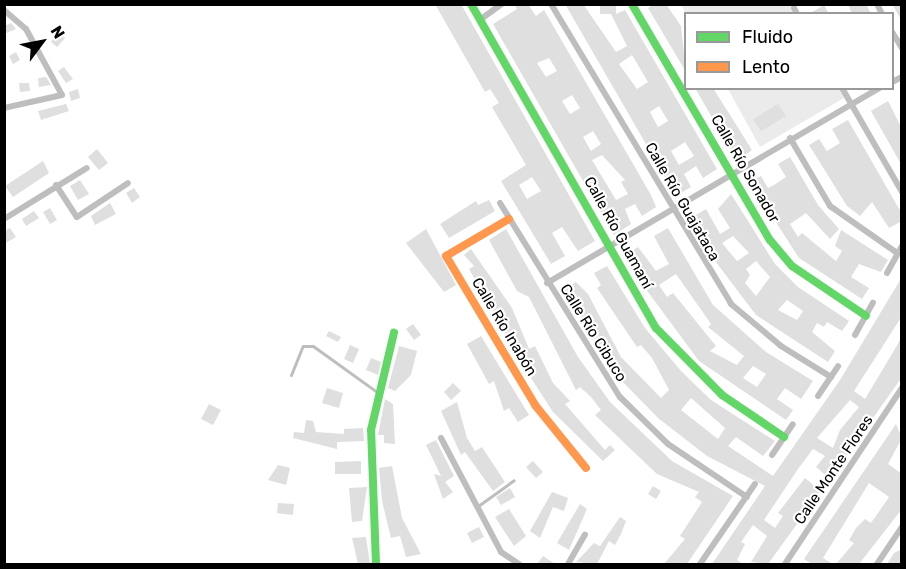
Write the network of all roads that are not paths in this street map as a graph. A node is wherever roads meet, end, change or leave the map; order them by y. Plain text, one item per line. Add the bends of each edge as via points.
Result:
1 (471, 4) edge
2 (502, 4) edge
3 (551, 4) edge
4 (633, 6) dead end
5 (4, 10) edge
6 (481, 19) junction
7 (894, 35) edge
8 (902, 48) edge
9 (843, 90) edge
10 (876, 90) edge
11 (851, 104) junction
12 (4, 108) edge
13 (790, 138) junction
14 (87, 168) dead end
15 (733, 175) junction
16 (128, 183) dead end
17 (56, 185) junction
18 (902, 192) edge
19 (500, 203) dead end
20 (674, 212) junction
21 (4, 219) edge
22 (509, 219) junction
23 (902, 246) edge
24 (611, 247) junction
25 (897, 253) junction
26 (887, 273) dead end
27 (547, 283) junction
28 (873, 303) dead end
29 (866, 316) junction
30 (394, 333) dead end
31 (855, 335) dead end
32 (838, 366) dead end
33 (291, 375) dead end
34 (831, 377) junction
35 (902, 388) edge
36 (377, 392) junction
37 (818, 396) dead end
38 (793, 424) dead end
39 (784, 437) junction
40 (441, 438) dead end
41 (772, 455) dead end
42 (586, 468) dead end
43 (514, 480) dead end
44 (755, 484) dead end
45 (747, 497) junction
46 (476, 507) junction
47 (902, 527) edge
48 (585, 535) dead end
49 (787, 562) edge
50 (376, 564) edge
51 (519, 564) edge
52 (568, 564) edge
53 (700, 564) edge
54 (796, 564) edge
55 (877, 564) edge

1 - 6 street, Calle Río Guamaní
2 - 6 street
3 - 20 street, Calle Río Guajataca
4 - 15 street, Calle Río Sonador
5 - 12 street via 26,29 62,95
6 - 24 street, Calle Río Guamaní
7 - 8 street
9 - 11 street
10 - 11 street
11 - 13 street
11 - 18 street
13 - 15 street
13 - 25 street via 830,206
14 - 17 street
15 - 20 street
15 - 29 street, Calle Río Sonador via 792,266
16 - 17 street via 77,217
17 - 21 street
19 - 22 street, Calle Río Cibuco
20 - 24 street
20 - 34 street, Calle Río Guajataca via 731,304 781,346
22 - 27 street, Calle Río Cibuco
22 - 42 street, Calle Río Inabón via 446,256 535,405
23 - 25 street
24 - 27 street
24 - 39 street, Calle Río Guamaní via 669,346 722,395
25 - 26 street
27 - 45 street, Calle Río Cibuco via 620,398 668,444
28 - 29 street
29 - 31 street
30 - 36 street via 391,364
32 - 34 street
33 - 36 lane via 303,346 313,346
34 - 37 street
35 - 49 street, Calle Monte Flores
36 - 50 street via 371,430
38 - 39 street
39 - 41 street
40 - 46 street
43 - 46 lane
44 - 45 street
45 - 53 street
46 - 51 street via 501,552
47 - 55 street
48 - 52 street
49 - 54 street

